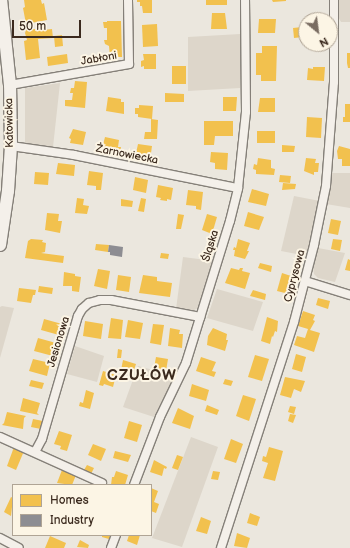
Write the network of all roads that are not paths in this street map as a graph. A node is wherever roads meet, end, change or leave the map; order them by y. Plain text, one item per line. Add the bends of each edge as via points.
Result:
1 (1, 0) edge
2 (128, 0) edge
3 (245, 0) edge
4 (334, 0) edge
5 (10, 85) junction
6 (11, 146) junction
7 (238, 188) junction
8 (0, 245) edge
9 (305, 281) junction
10 (350, 295) edge
11 (200, 317) junction
12 (0, 437) edge
13 (35, 452) junction
14 (102, 483) dead end
15 (134, 484) edge
16 (116, 536) edge
17 (0, 538) edge
18 (18, 548) edge
19 (111, 548) edge
20 (221, 548) edge

1 - 5 main road, Katowicka
2 - 5 street, Jabłoni via 129,64
3 - 7 street, Śląska via 246,112
4 - 9 street, Cyprysowa via 334,82 326,186
5 - 6 main road, Katowicka
6 - 7 street, Żarnowiecka via 74,155
6 - 8 main road, Katowicka
7 - 11 street, Śląska
9 - 10 street
9 - 20 street, Cyprysowa
11 - 13 street, Jesionowa via 111,300 89,303 78,316 42,439
11 - 15 street, Śląska via 186,363 160,417
12 - 13 street
13 - 14 street
16 - 19 street
17 - 18 street

